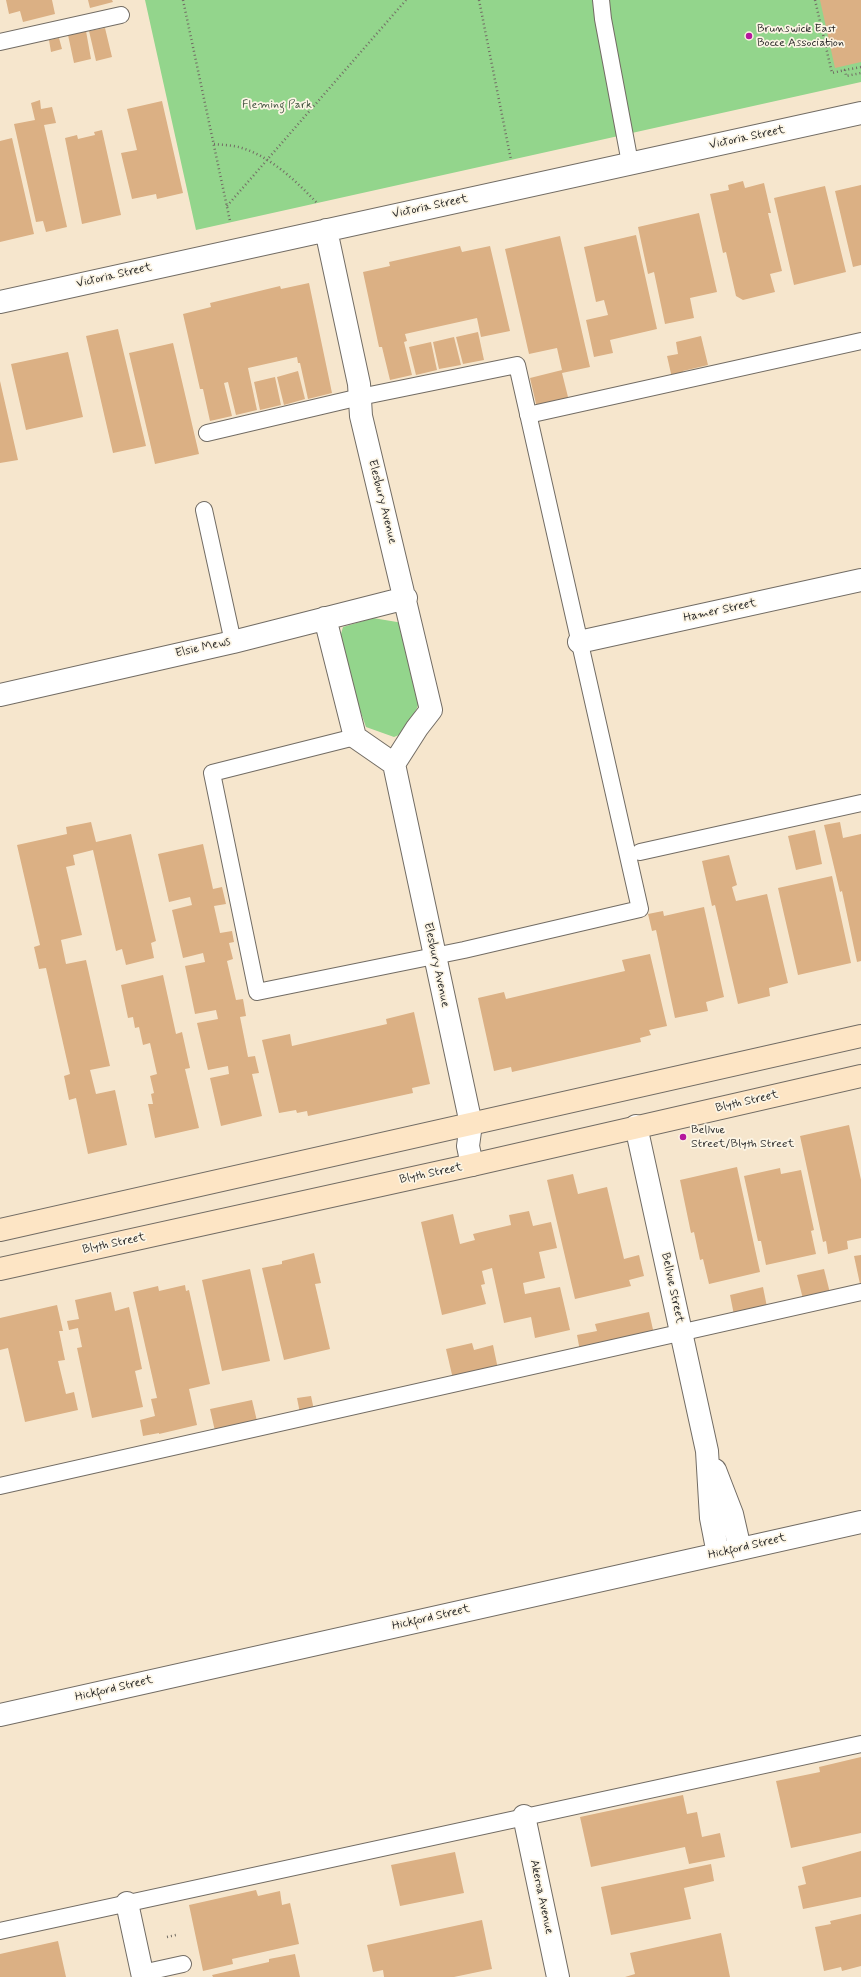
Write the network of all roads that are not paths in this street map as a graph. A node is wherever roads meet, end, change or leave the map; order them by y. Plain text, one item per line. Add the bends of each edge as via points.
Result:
1 (601, 0) edge
2 (121, 15) dead end
3 (0, 42) edge
4 (861, 113) edge
5 (630, 163) junction
6 (326, 230) junction
7 (0, 302) edge
8 (861, 341) edge
9 (360, 397) junction
10 (528, 415) junction
11 (207, 433) dead end
12 (204, 510) dead end
13 (861, 580) edge
14 (406, 598) junction
15 (325, 618) junction
16 (233, 642) junction
17 (579, 642) junction
18 (0, 695) edge
19 (355, 737) junction
20 (394, 764) junction
21 (861, 803) edge
22 (635, 854) junction
23 (434, 956) junction
24 (861, 1036) edge
25 (861, 1076) edge
26 (471, 1124) junction
27 (636, 1126) junction
28 (472, 1165) junction
29 (0, 1230) edge
30 (0, 1269) edge
31 (861, 1292) edge
32 (682, 1333) junction
33 (707, 1450) junction
34 (0, 1486) edge
35 (861, 1522) edge
36 (740, 1549) junction
37 (718, 1554) junction
38 (0, 1715) edge
39 (861, 1744) edge
40 (524, 1816) junction
41 (127, 1903) junction
42 (0, 1931) edge
43 (182, 1964) dead end
44 (143, 1975) edge
45 (558, 1977) edge

1 - 5 lane via 602,19
2 - 3 lane
4 - 5 street, Victoria Street
5 - 6 street, Victoria Street
6 - 7 street, Victoria Street
6 - 9 street, Elesbury Avenue
8 - 10 lane
9 - 10 lane via 517,366
9 - 11 lane
9 - 14 street, Elesbury Avenue via 361,416
10 - 17 lane
12 - 16 lane
13 - 17 street, Hamer Street
14 - 15 street, Elsie Mews
14 - 20 street, Elesbury Avenue via 431,710
15 - 16 street, Elsie Mews
15 - 19 street
16 - 18 street, Elsie Mews
17 - 22 lane
19 - 20 street
19 - 23 lane via 212,773 257,992
20 - 23 street, Elesbury Avenue
21 - 22 lane
22 - 23 lane via 640,909
23 - 26 street, Elesbury Avenue
24 - 26 street
25 - 27 street, Blyth Street
26 - 28 street, Elesbury Avenue via 468,1146
26 - 29 street
27 - 28 street, Blyth Street
27 - 32 street, Bellvue Street
28 - 30 street, Blyth Street
31 - 32 lane
32 - 33 street, Bellvue Street
32 - 34 lane
33 - 36 street, Bellvue Street via 732,1514
33 - 37 street, Bellvue Street via 711,1518
35 - 36 street, Hickford Street
36 - 37 street, Hickford Street
37 - 38 street, Hickford Street
39 - 40 lane
40 - 41 lane
40 - 45 street, Akeroa Avenue
41 - 42 lane
41 - 44 street
43 - 44 lane

